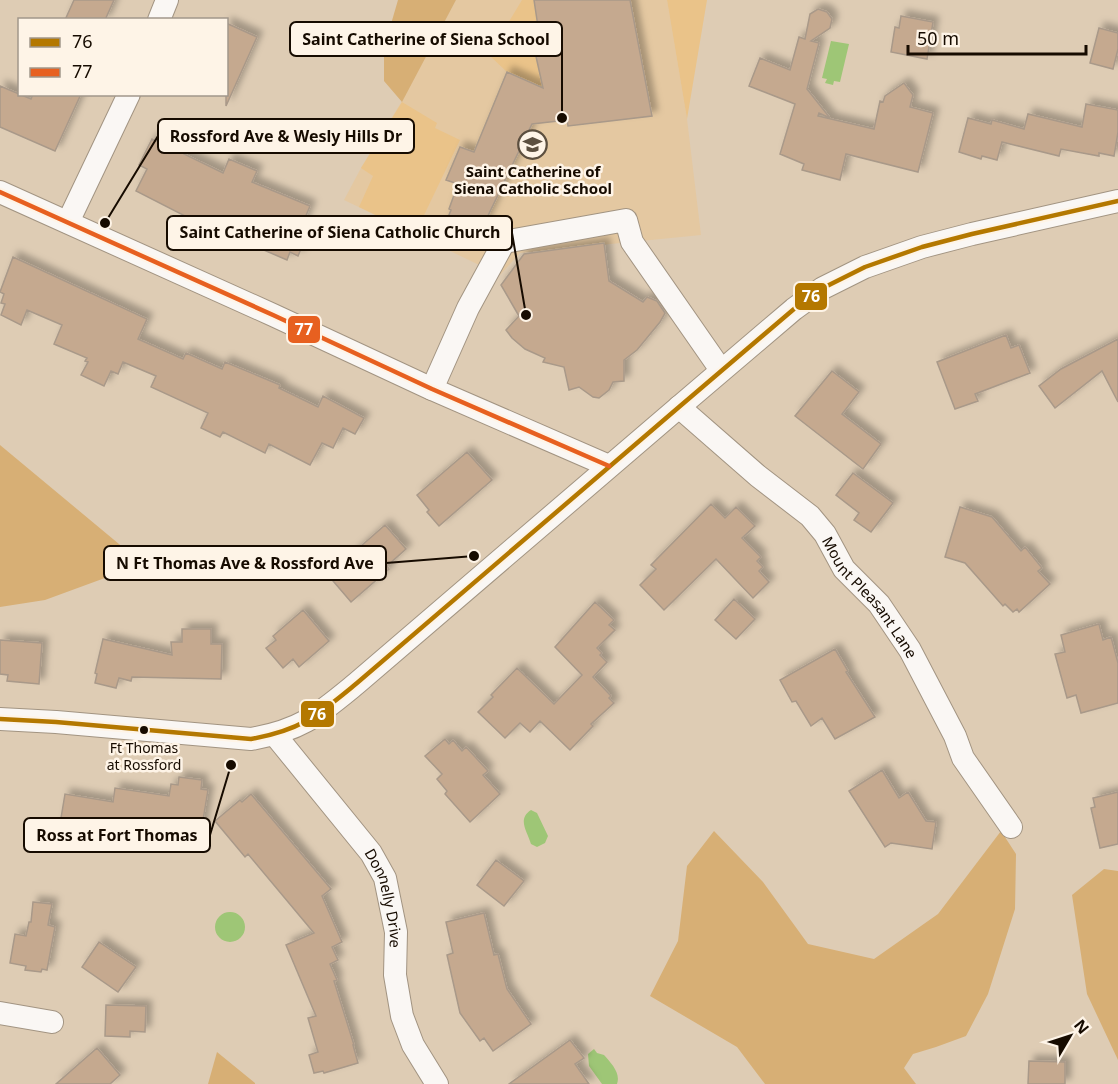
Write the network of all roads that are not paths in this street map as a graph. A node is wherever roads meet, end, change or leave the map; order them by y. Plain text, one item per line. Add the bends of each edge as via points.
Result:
1 (167, 0) edge
2 (160, 18) edge
3 (128, 96) edge
4 (0, 192) edge
5 (1118, 201) edge
6 (68, 222) junction
7 (721, 370) junction
8 (432, 389) junction
9 (678, 406) junction
10 (609, 466) junction
11 (0, 719) edge
12 (275, 735) junction
13 (1011, 827) dead end
14 (0, 1013) edge
15 (52, 1022) dead end
16 (437, 1084) edge

1 - 2 street
3 - 6 street
4 - 6 street
5 - 7 street via 972,234 865,267 823,288
6 - 8 street
7 - 8 street via 632,242 626,220 504,242 468,308
7 - 9 street
8 - 10 street
9 - 10 street
9 - 13 street, Mount Pleasant Lane via 810,516 825,534 843,569 879,604 910,650 963,758
10 - 12 street via 318,715
11 - 12 street via 251,739
12 - 16 street, Donnelly Drive via 370,853 385,878 396,932 395,975 402,1016 413,1045
14 - 15 street

